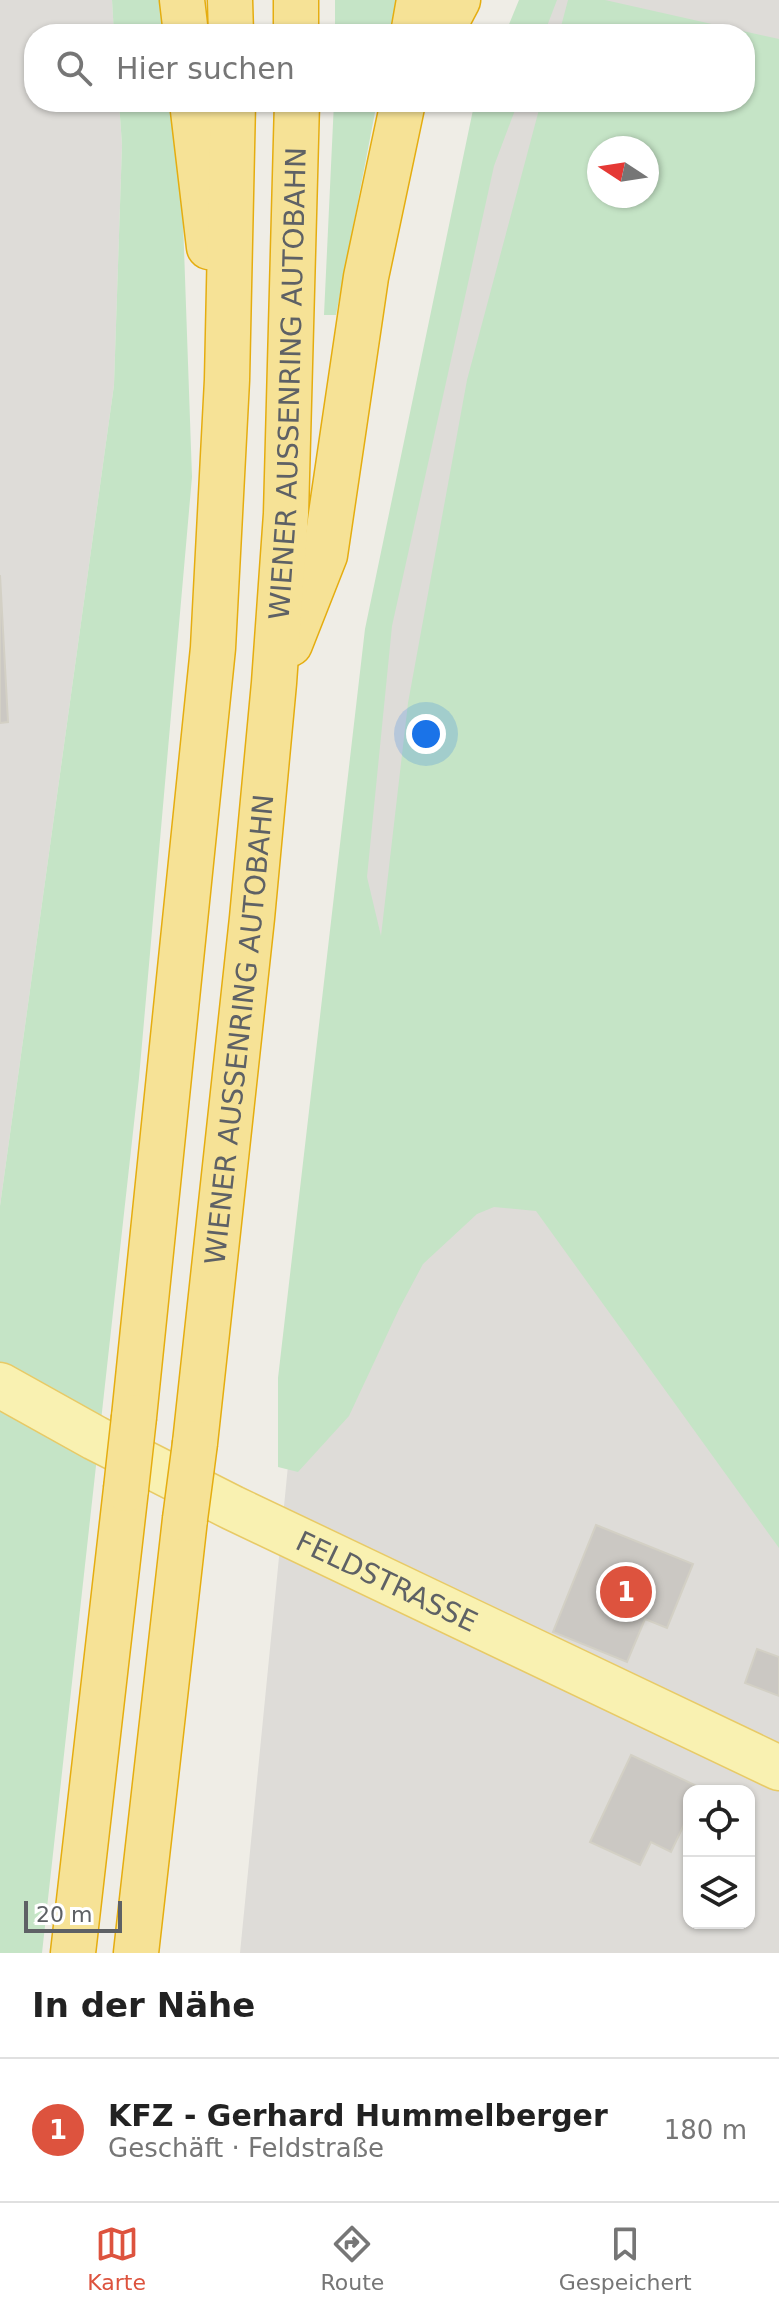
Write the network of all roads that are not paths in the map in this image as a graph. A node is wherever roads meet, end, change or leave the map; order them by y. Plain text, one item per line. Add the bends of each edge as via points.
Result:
1 (182, 0) edge
2 (230, 0) edge
3 (296, 0) edge
4 (419, 0) edge
5 (458, 0) edge
6 (185, 24) edge
7 (231, 24) edge
8 (296, 24) edge
9 (415, 24) edge
10 (445, 24) edge
11 (193, 112) edge
12 (233, 112) edge
13 (297, 112) edge
14 (403, 112) edge
15 (227, 380) junction
16 (274, 683) junction
17 (0, 1385) edge
18 (779, 1768) edge
19 (73, 1953) edge
20 (136, 1953) edge

1 - 6 highway
2 - 7 highway
3 - 8 highway
4 - 9 highway
5 - 10 highway
11 - 15 highway
12 - 15 highway
13 - 16 highway, WIENER AUSSENRING AUTOBAHN via 286,514
14 - 16 highway via 366,277 325,555
15 - 19 highway, bridge via 213,648
16 - 20 highway, WIENER AUSSENRING AUTOBAHN, bridge
17 - 18 main road, FELDSTRASSE via 233,1508

